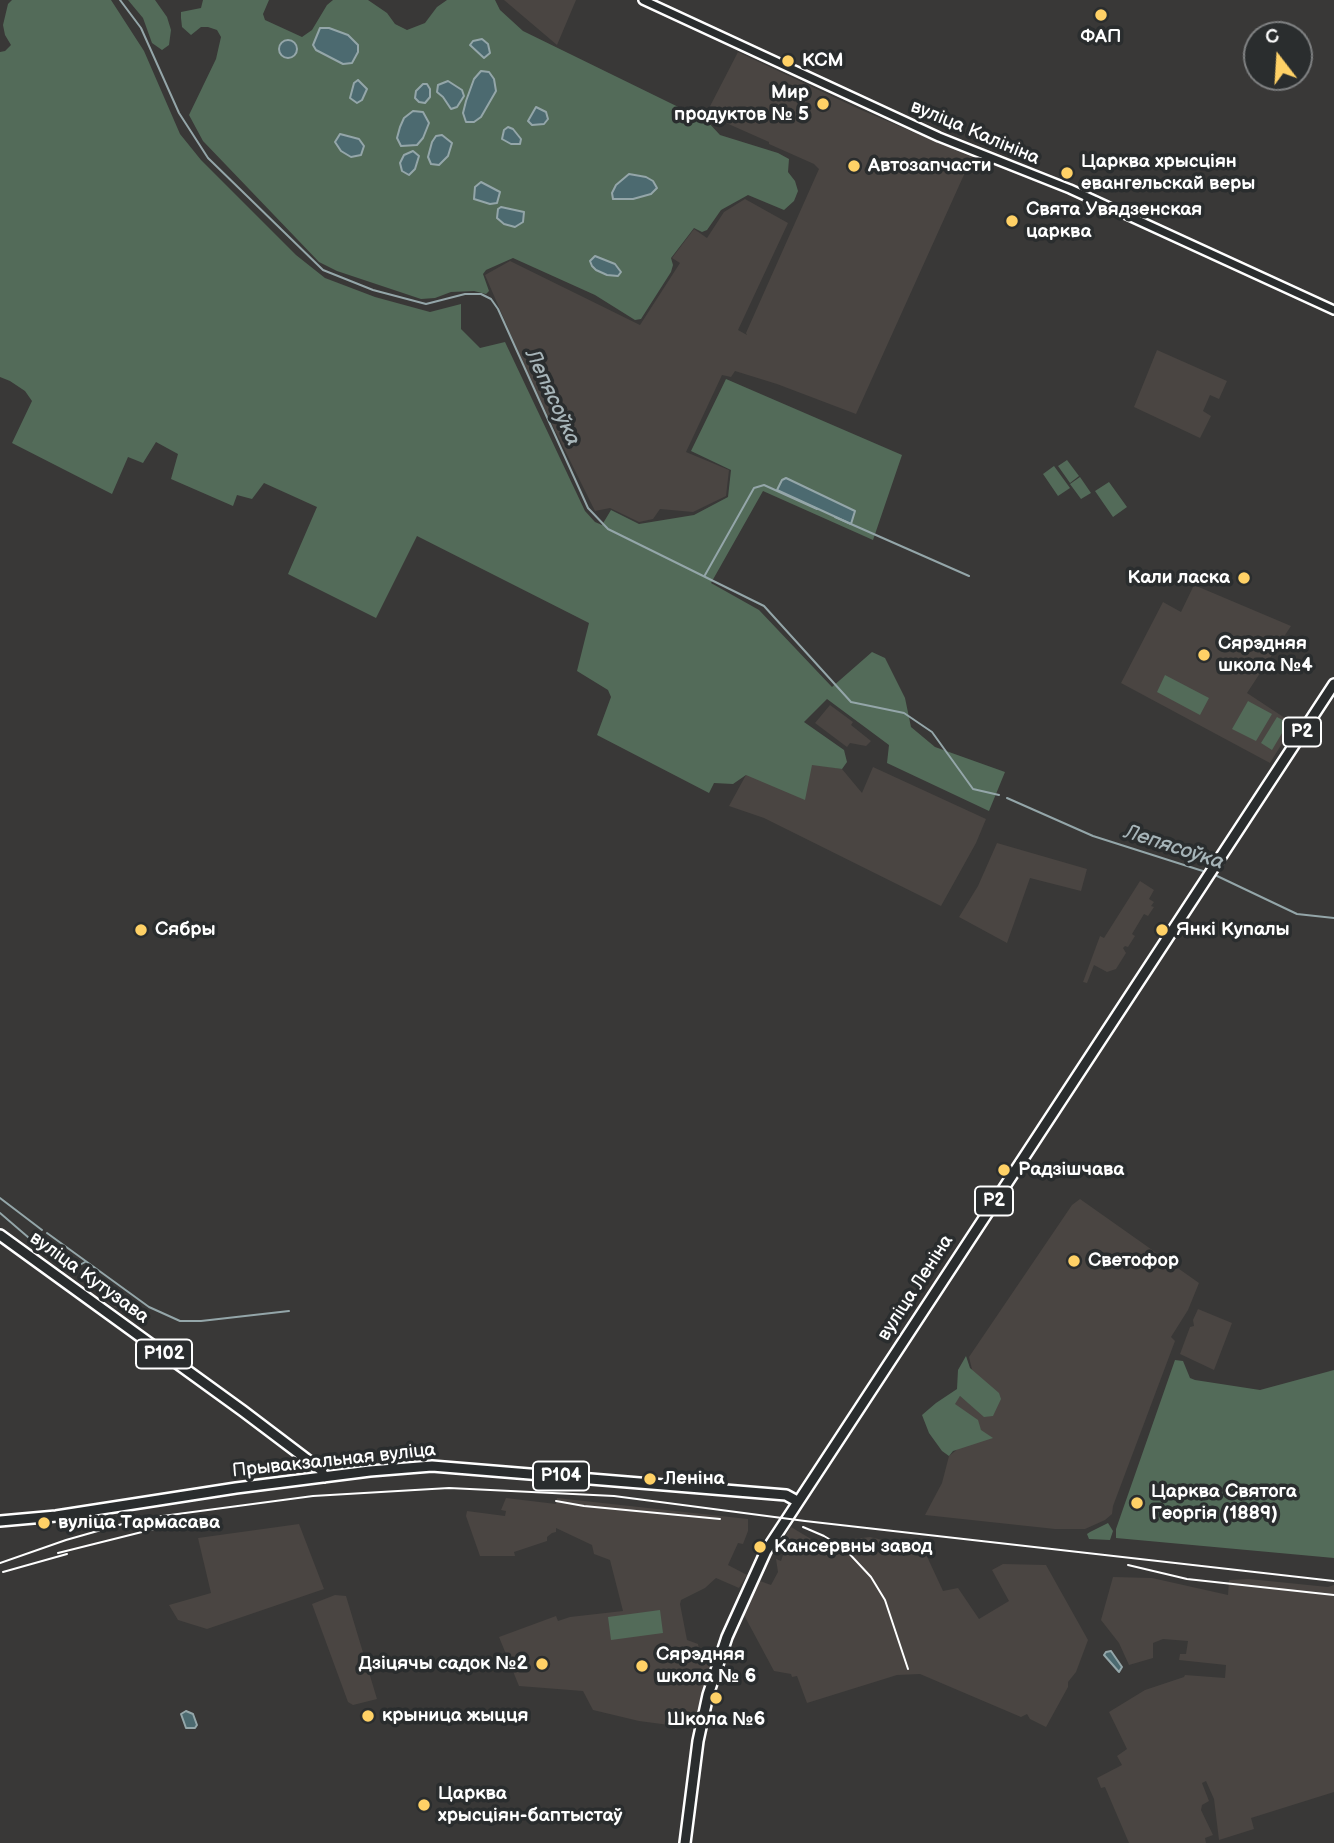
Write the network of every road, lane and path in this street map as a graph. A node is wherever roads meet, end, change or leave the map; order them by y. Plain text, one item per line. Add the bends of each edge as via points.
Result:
1 (643, 0) edge
2 (1334, 310) edge
3 (1334, 684) edge
4 (0, 1235) edge
5 (324, 1477) junction
6 (797, 1501) junction
7 (0, 1521) edge
8 (685, 1843) edge

1 - 2 street, вуліца Калініна via 939,137 1070,189
3 - 6 main road, вуліца Леніна / Р2
4 - 5 main road, вуліца Кутузава / Р102 via 321,1470
5 - 6 main road, Прывакзальная вуліца / Р104 via 432,1466 786,1495
5 - 7 main road, Прывакзальная вуліца / Р104
6 - 8 main road, вуліца Леніна / Р2 via 766,1551 714,1675 698,1741

